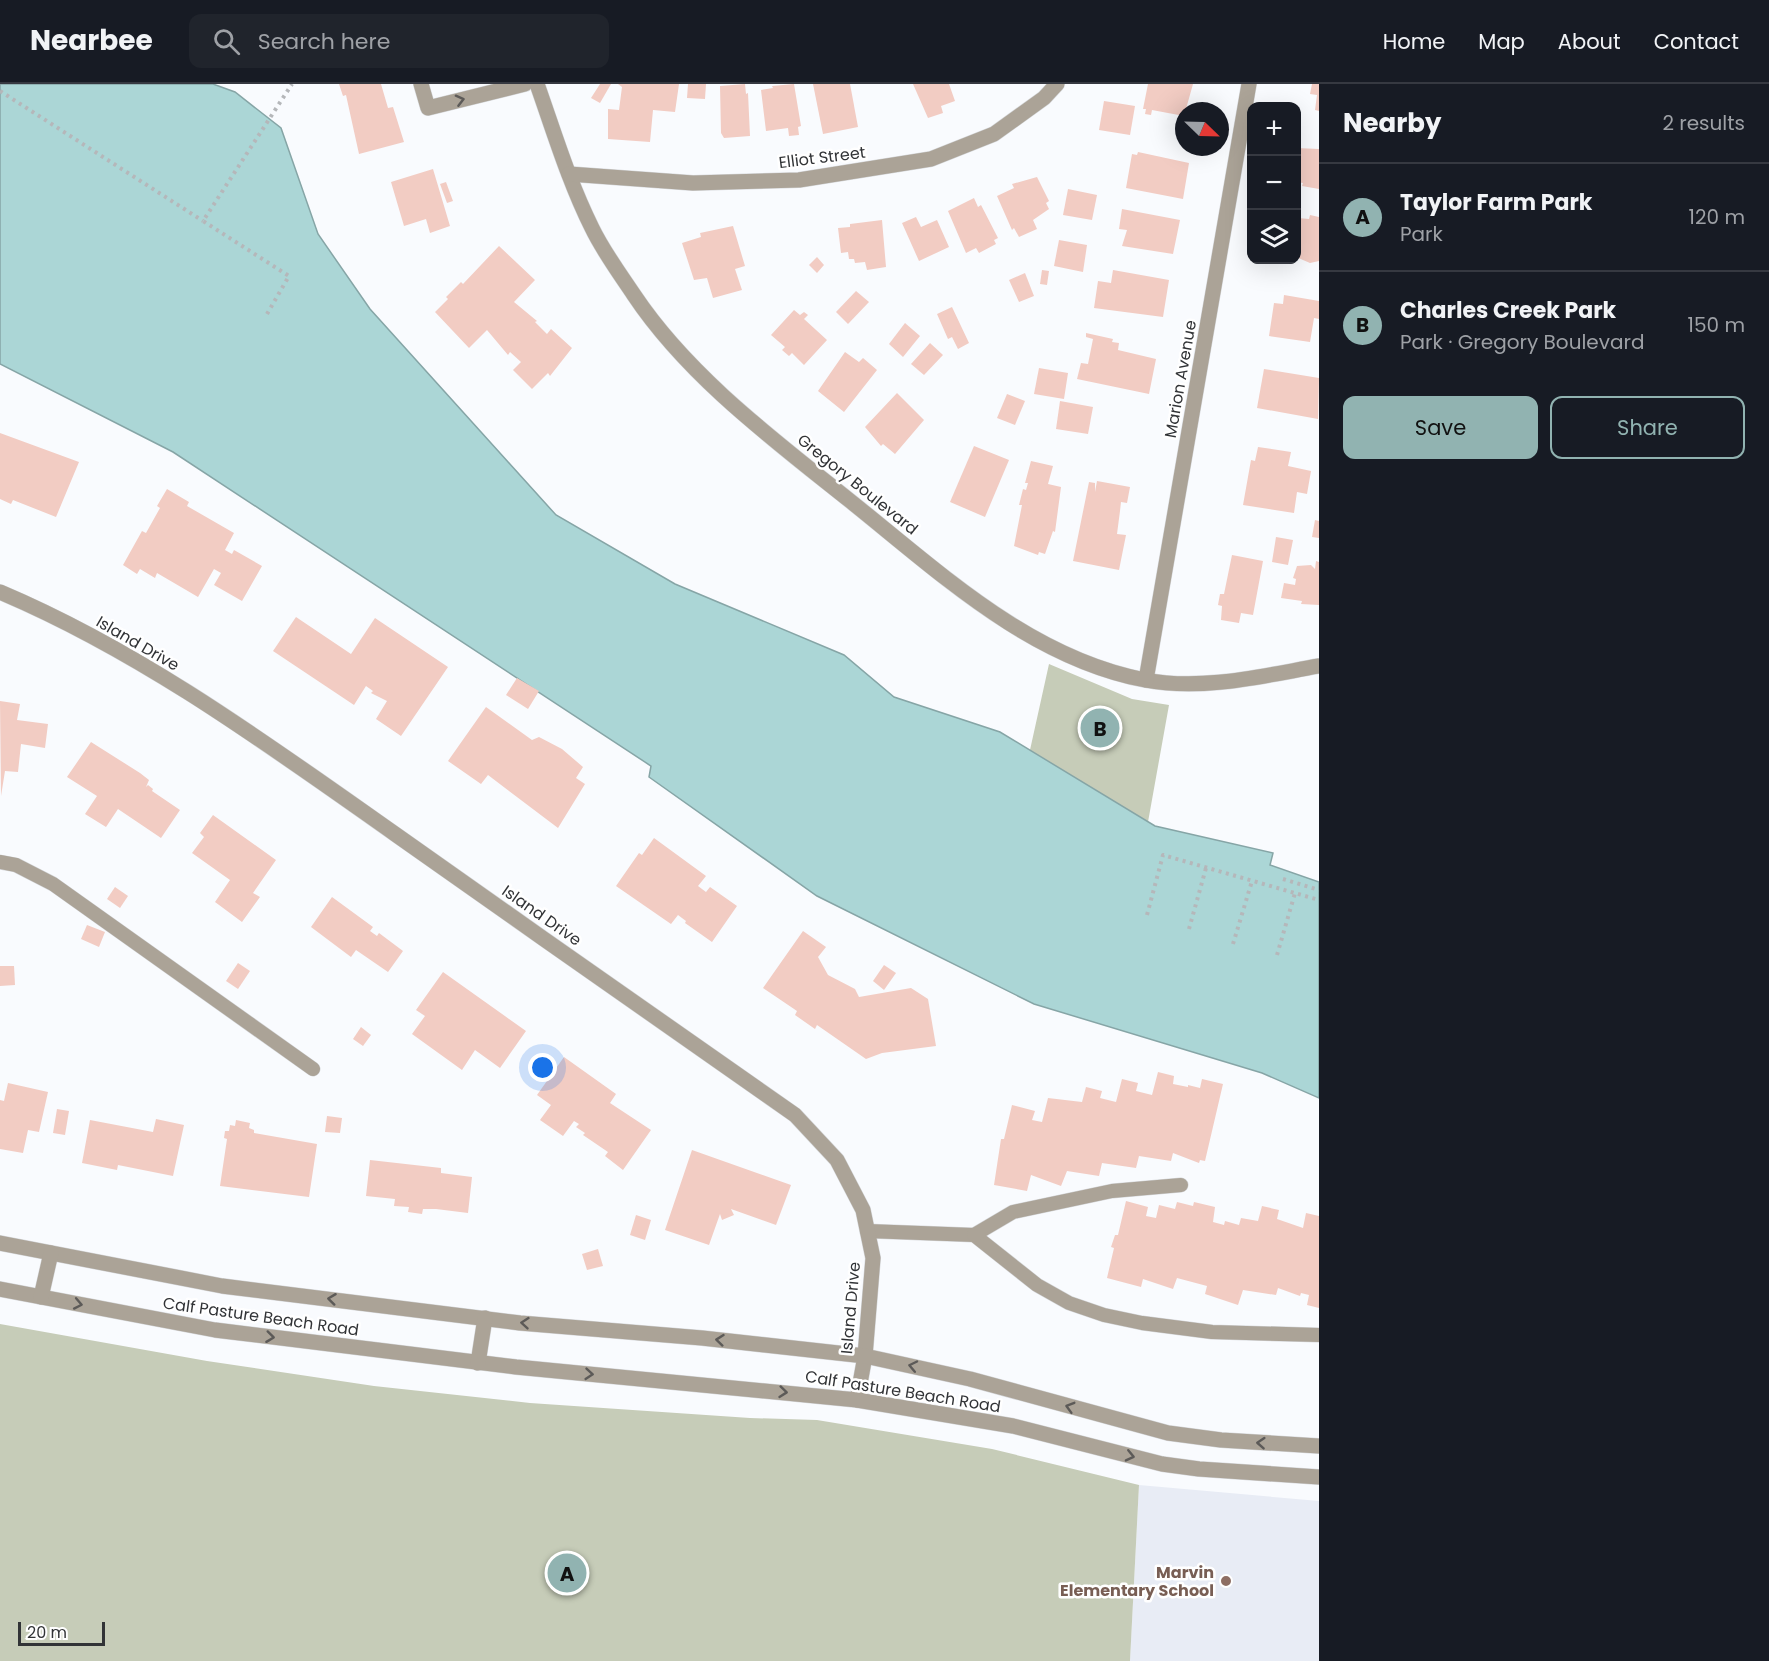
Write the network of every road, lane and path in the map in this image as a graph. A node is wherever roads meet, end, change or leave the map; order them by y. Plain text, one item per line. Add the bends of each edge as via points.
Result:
1 (292, 84) edge
2 (421, 84) edge
3 (525, 84) edge
4 (537, 84) edge
5 (1057, 84) edge
6 (1249, 84) edge
7 (0, 91) edge
8 (568, 174) junction
9 (203, 221) junction
10 (267, 314) dead end
11 (0, 592) edge
12 (1319, 666) edge
13 (1146, 680) junction
14 (0, 862) edge
15 (1206, 868) junction
16 (1283, 879) dead end
17 (1252, 881) junction
18 (1319, 890) edge
19 (1295, 893) junction
20 (1319, 900) edge
21 (1147, 915) dead end
22 (1190, 929) dead end
23 (1233, 944) dead end
24 (1277, 955) dead end
25 (313, 1069) dead end
26 (1181, 1185) dead end
27 (867, 1231) junction
28 (974, 1235) junction
29 (0, 1243) edge
30 (51, 1253) junction
31 (0, 1289) edge
32 (41, 1297) junction
33 (485, 1318) junction
34 (1319, 1335) edge
35 (865, 1356) junction
36 (478, 1363) junction
37 (857, 1400) junction
38 (1319, 1446) edge
39 (1319, 1477) edge

1 - 9 path
2 -> 3 street via 428,108
4 - 8 street, Gregory Boulevard
5 - 8 street, Elliot Street via 994,134 932,159 799,180 693,183
6 - 13 street, Marion Avenue
7 - 9 path
8 - 13 street, Gregory Boulevard via 593,230 636,298 698,372 767,435 972,598 1018,628 1097,666
9 - 10 path via 289,276
11 - 27 street, Island Drive via 141,663 298,765 795,1115 837,1160 863,1210
12 - 13 street, Gregory Boulevard via 1197,685
14 - 25 lane via 16,865 53,884
15 - 17 path
15 - 21 path via 1163,855
15 - 22 path
16 - 18 path
17 - 19 path
17 - 23 path
19 - 20 path
19 - 24 path
26 - 28 lane via 1112,1191 1013,1212
27 - 28 lane
27 - 35 street, Island Drive via 873,1258
28 - 34 lane via 1037,1285 1104,1316 1212,1332
29 - 30 street, Calf Pasture Beach Road
30 - 32 street
33 -> 30 street, Calf Pasture Beach Road via 222,1286
31 - 32 street, Calf Pasture Beach Road
32 -> 36 street, Calf Pasture Beach Road via 215,1330
35 -> 33 street, Calf Pasture Beach Road
33 - 36 street
35 - 37 street, Island Drive
38 -> 35 street, Calf Pasture Beach Road via 1221,1440 1168,1432 970,1378
36 -> 37 street, Calf Pasture Beach Road
37 -> 39 street, Calf Pasture Beach Road via 1013,1426 1162,1464

